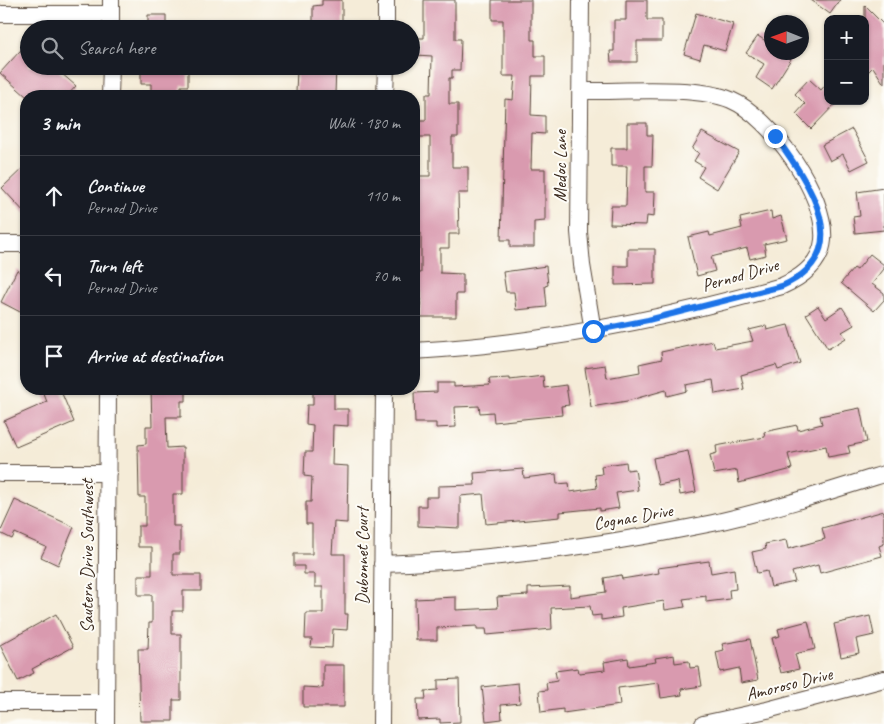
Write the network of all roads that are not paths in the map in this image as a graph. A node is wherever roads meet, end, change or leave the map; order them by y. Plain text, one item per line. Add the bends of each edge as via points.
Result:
1 (386, 0) edge
2 (581, 0) edge
3 (0, 14) edge
4 (111, 14) edge
5 (386, 20) edge
6 (111, 75) edge
7 (386, 75) edge
8 (110, 90) edge
9 (386, 90) edge
10 (580, 92) junction
11 (0, 244) edge
12 (20, 244) edge
13 (593, 331) junction
14 (420, 351) edge
15 (108, 395) edge
16 (384, 395) edge
17 (0, 472) edge
18 (108, 472) junction
19 (884, 474) edge
20 (382, 564) junction
21 (884, 679) edge
22 (0, 702) edge
23 (106, 702) junction
24 (106, 724) edge
25 (381, 724) edge
26 (703, 724) edge

1 - 5 street
2 - 10 street, Medoc Lane
3 - 4 street
6 - 8 street
7 - 9 street
10 - 13 street, Medoc Lane via 579,232
10 - 13 street, Pernod Drive via 700,93 732,101 749,111 775,136 810,189 822,224 823,241 809,270 796,280 732,300
11 - 12 street
13 - 14 street, Pernod Drive via 475,347
15 - 18 street, Sautern Drive Southwest
16 - 20 street, Dubonnet Court
17 - 18 street
18 - 23 street, Sautern Drive Southwest
19 - 20 street, Cognac Drive via 791,503 649,535 522,555
20 - 25 street, Dubonnet Court
21 - 26 street, Amoroso Drive
22 - 23 street
23 - 24 street, Sautern Drive Southwest

